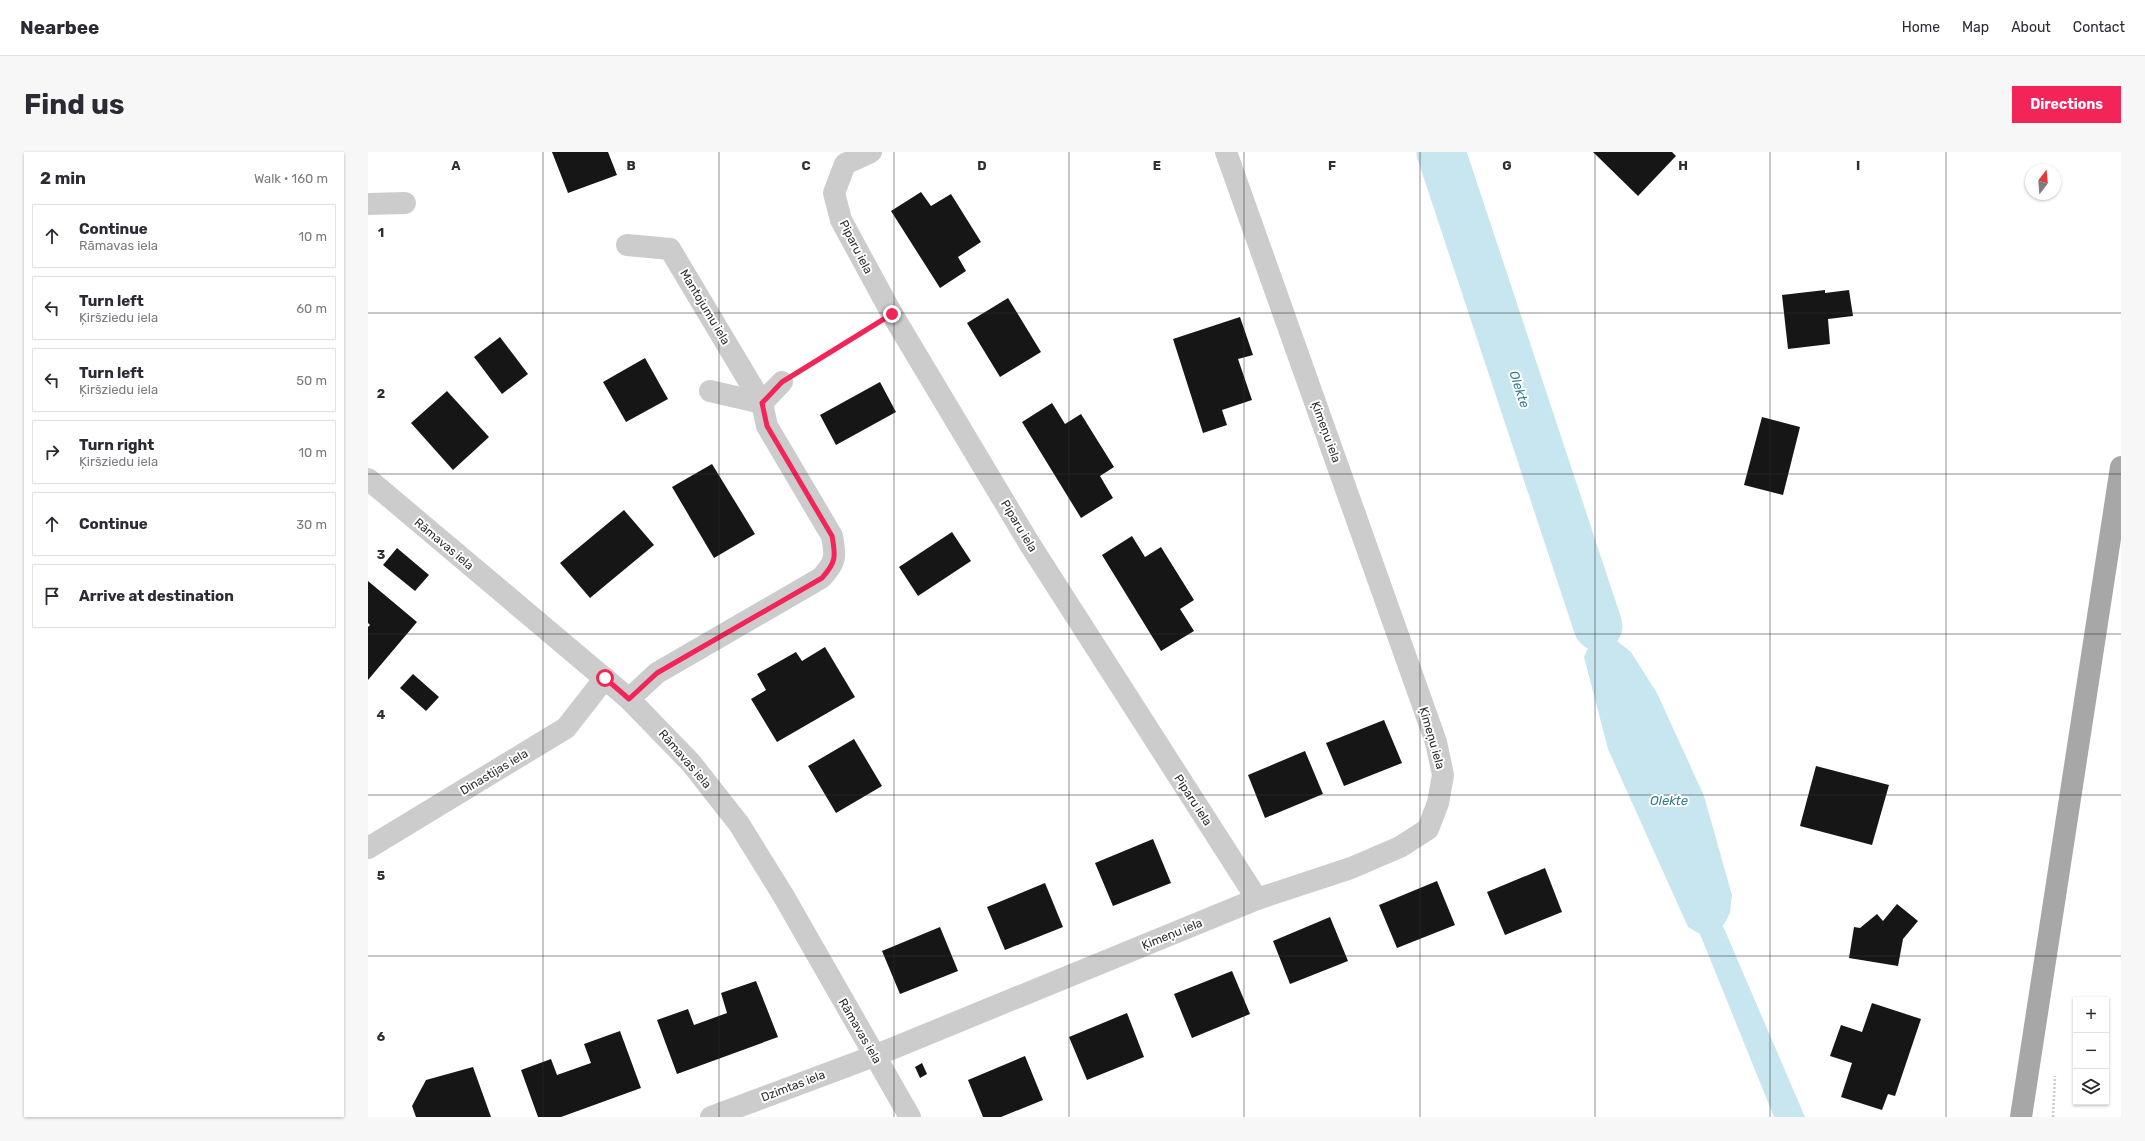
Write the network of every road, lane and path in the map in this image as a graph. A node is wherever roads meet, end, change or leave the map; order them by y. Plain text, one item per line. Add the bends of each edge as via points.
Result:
1 (871, 152) edge
2 (1226, 152) edge
3 (405, 203) dead end
4 (368, 204) edge
5 (627, 245) dead end
6 (892, 314) junction
7 (782, 382) joint
8 (710, 391) dead end
9 (762, 403) junction
10 (2121, 467) edge
11 (368, 479) edge
12 (605, 678) junction
13 (629, 699) junction
14 (368, 848) edge
15 (1257, 899) junction
16 (874, 1056) junction
17 (711, 1117) edge
18 (910, 1117) edge
19 (2021, 1117) edge

1 - 6 street, Piparu iela via 845,164 834,193 841,220
2 - 15 street, Ķimeņu iela via 1436,742 1443,775 1438,803 1428,829 1400,847 1352,868
3 - 4 street
5 - 9 street, Mantojumu iela via 670,249
6 - 7 path
6 - 15 street, Piparu iela via 1029,542
7 - 9 street
8 - 9 street
9 - 13 street via 767,426 832,536 836,555 831,568 822,578 657,673
10 - 19 main road
11 - 12 street, Rāmavas iela
12 - 13 street, Rāmavas iela
12 - 14 street, Dinastijas iela via 566,728
13 - 16 street, Rāmavas iela via 691,763 739,824 783,895
15 - 16 street, Ķimeņu iela
16 - 17 street, Dzimtas iela
16 - 18 street, Rāmavas iela

